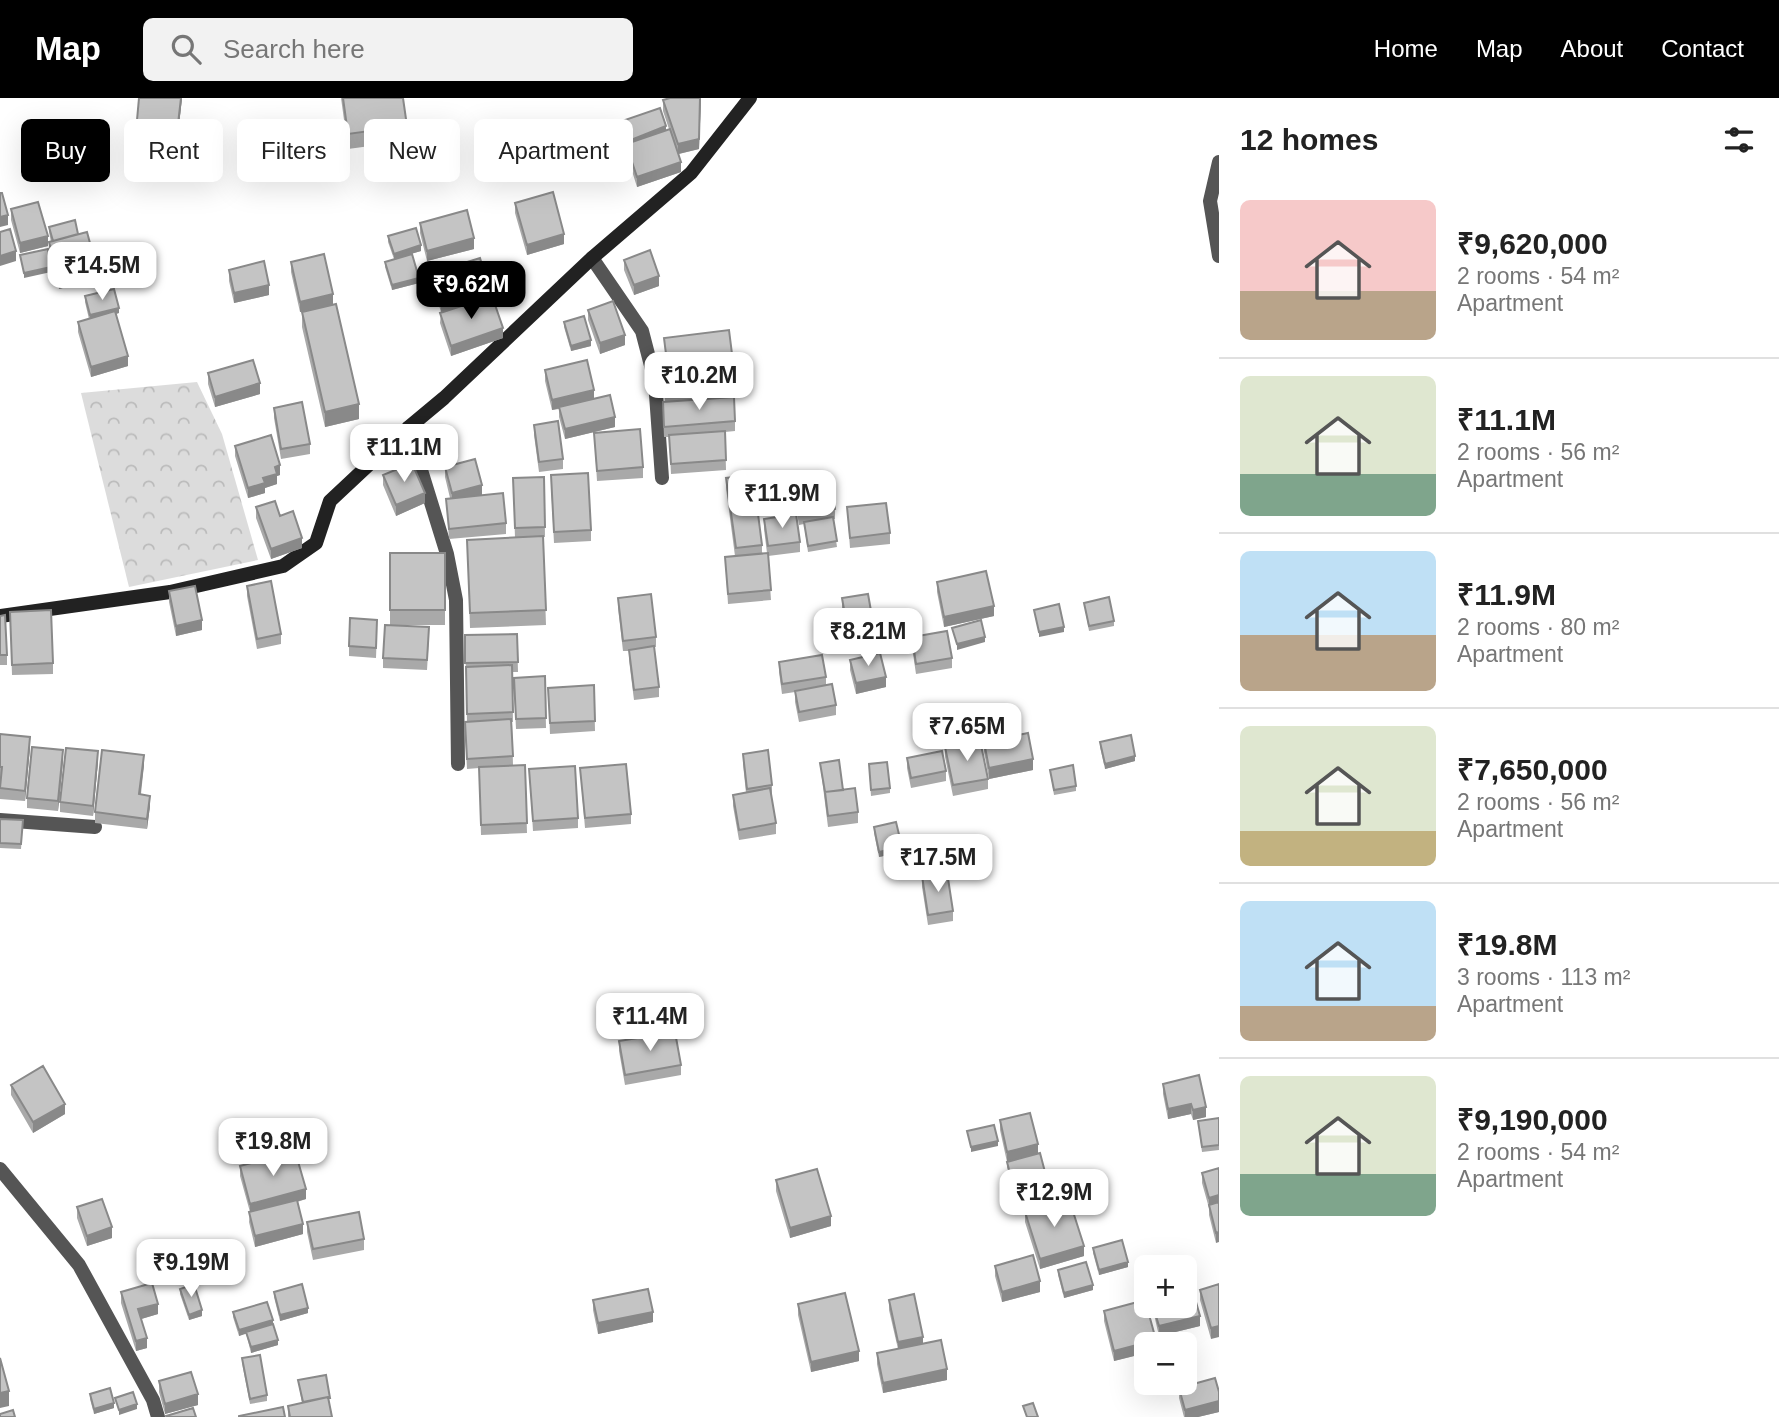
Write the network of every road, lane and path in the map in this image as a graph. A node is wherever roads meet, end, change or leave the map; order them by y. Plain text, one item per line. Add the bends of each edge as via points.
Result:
1 (750, 98) edge
2 (1219, 162) edge
3 (1219, 256) edge
4 (592, 258) junction
5 (408, 428) junction
6 (662, 478) dead end
7 (0, 616) edge
8 (458, 764) dead end
9 (0, 820) edge
10 (95, 827) edge
11 (0, 1169) edge
12 (158, 1417) edge

1 - 4 street via 691,173
2 - 3 street via 1210,201
4 - 5 street
4 - 6 street via 642,331 655,381
5 - 7 street via 330,501 316,543 282,566 170,592
5 - 8 street via 447,554 456,600
9 - 10 street
11 - 12 street via 79,1265

